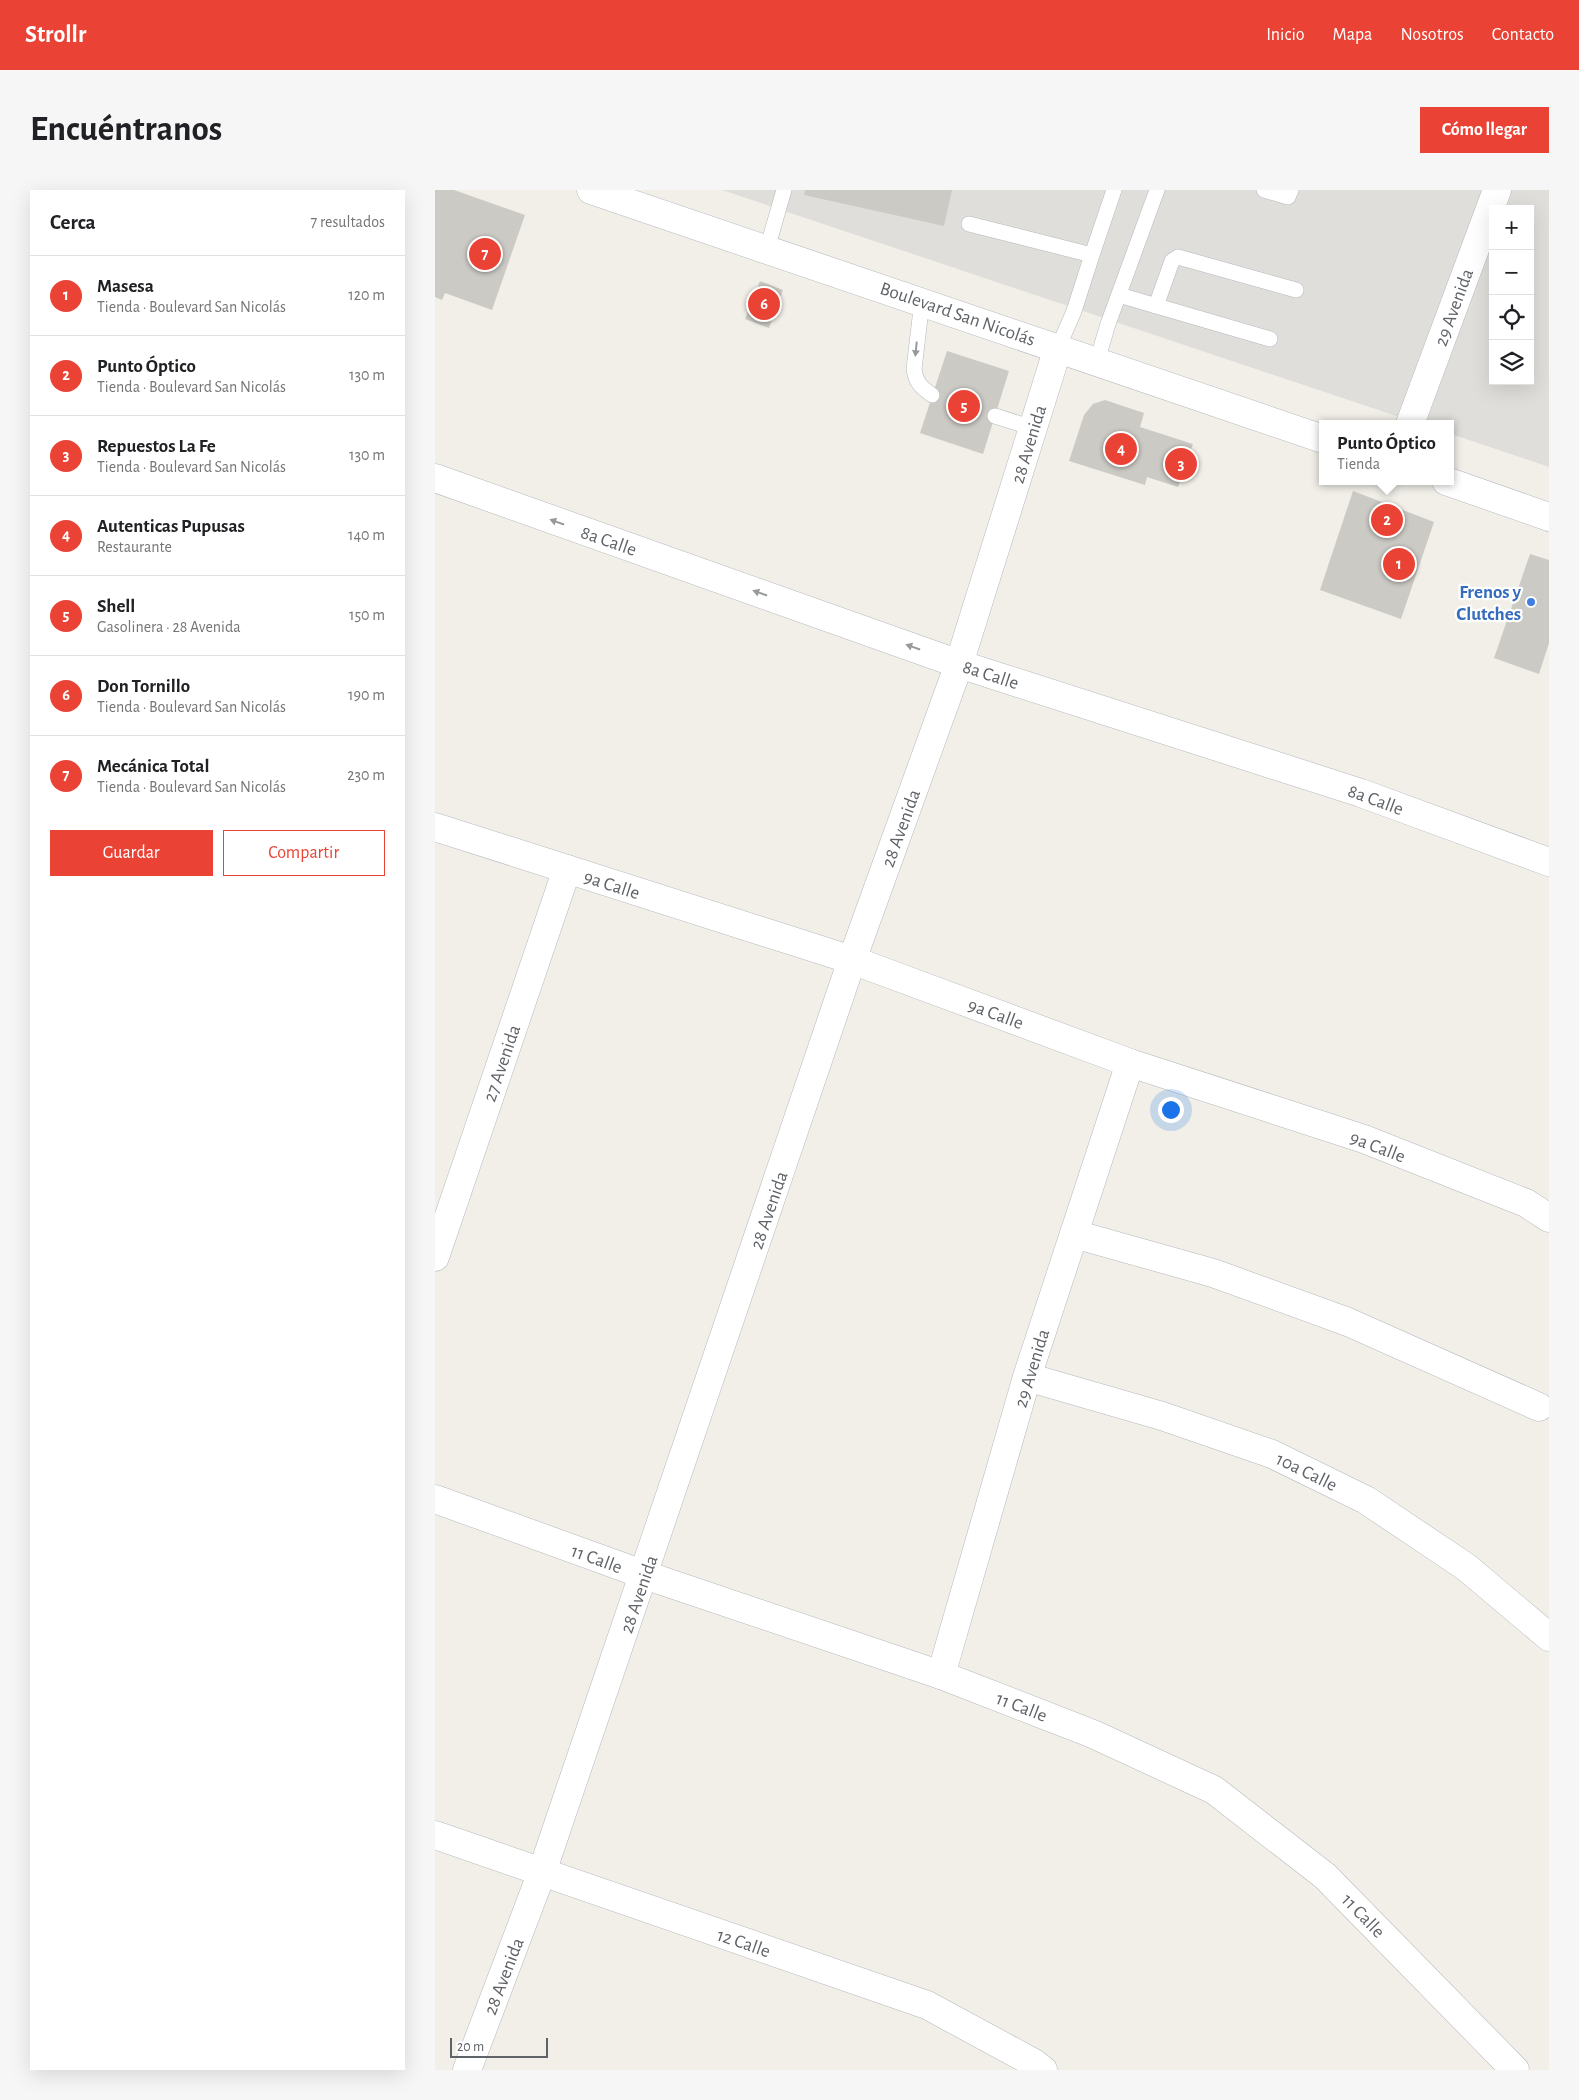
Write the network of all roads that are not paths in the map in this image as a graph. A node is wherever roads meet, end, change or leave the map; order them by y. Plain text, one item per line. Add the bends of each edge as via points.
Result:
1 (591, 190) edge
2 (784, 190) edge
3 (1115, 190) edge
4 (1157, 190) edge
5 (1264, 190) edge
6 (1291, 190) edge
7 (1497, 190) edge
8 (969, 224) dead end
9 (767, 249) junction
10 (1092, 255) junction
11 (1296, 290) dead end
12 (1119, 295) junction
13 (922, 301) junction
14 (1156, 306) junction
15 (1270, 340) dead end
16 (1058, 348) junction
17 (1097, 361) junction
18 (932, 396) dead end
19 (995, 416) dead end
20 (1411, 420) edge
21 (1033, 428) junction
22 (1319, 438) edge
23 (435, 478) edge
24 (1454, 484) edge
25 (1549, 517) edge
26 (959, 664) junction
27 (435, 827) edge
28 (1549, 862) edge
29 (567, 869) junction
30 (852, 960) junction
31 (1130, 1063) junction
32 (1549, 1218) edge
33 (1074, 1234) junction
34 (435, 1257) edge
35 (1027, 1377) junction
36 (1539, 1407) dead end
37 (435, 1500) edge
38 (645, 1575) junction
39 (1549, 1637) edge
40 (941, 1675) junction
41 (435, 1835) edge
42 (542, 1872) junction
43 (467, 2070) edge
44 (1043, 2070) edge
45 (1515, 2070) edge

1 - 9 street, Boulevard San Nicolás
2 - 9 lane
3 - 10 lane
4 - 12 lane
5 - 6 lane via 1288,197
7 - 20 street, 29 Avenida
8 - 10 lane
9 - 13 street, Boulevard San Nicolás
10 - 16 lane
11 - 14 lane via 1178,256 1172,261
12 - 14 lane
12 - 17 lane
13 - 16 street, Boulevard San Nicolás
13 -> 18 lane via 914,369 919,386
14 - 15 lane
16 - 17 street, Boulevard San Nicolás
16 - 21 street, 28 Avenida
17 - 22 street, Boulevard San Nicolás
19 - 21 lane
21 - 26 street, 28 Avenida
26 -> 23 street, 8a Calle
24 - 25 street
26 - 28 street, 8a Calle via 1352,790
26 - 30 street, 28 Avenida
27 - 29 street, 9a Calle
29 - 30 street, 9a Calle
29 - 34 street, 27 Avenida
30 - 31 street, 9a Calle
30 - 38 street, 28 Avenida
31 - 32 street, 9a Calle via 1364,1139 1526,1203
31 - 33 street, 29 Avenida
33 - 35 street, 29 Avenida
33 - 36 street via 1213,1273 1348,1322
35 - 39 street, 10a Calle via 1163,1416 1272,1454 1367,1500 1466,1567
35 - 40 street, 29 Avenida
37 - 38 street, 11 Calle
38 - 40 street, 11 Calle
38 - 42 street, 28 Avenida
40 - 45 street, 11 Calle via 1093,1734 1214,1790 1325,1876
41 - 42 street, 12 Calle
42 - 43 street, 28 Avenida
42 - 44 street, 12 Calle via 927,2005

